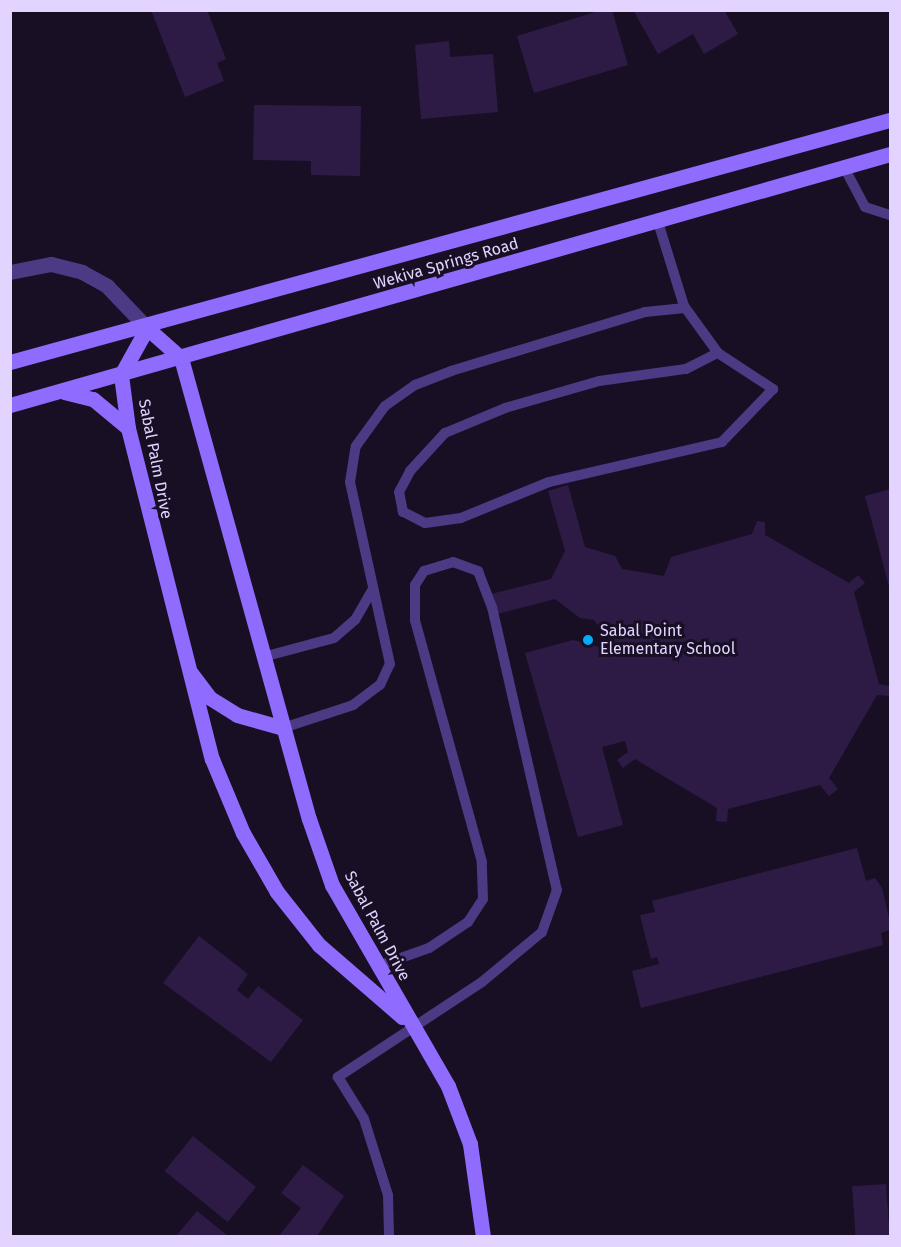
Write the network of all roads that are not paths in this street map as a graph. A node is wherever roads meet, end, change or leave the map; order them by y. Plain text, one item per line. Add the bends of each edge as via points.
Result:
1 (891, 120) edge
2 (891, 154) edge
3 (845, 169) junction
4 (891, 215) edge
5 (658, 222) junction
6 (10, 272) edge
7 (685, 308) junction
8 (147, 328) junction
9 (718, 353) junction
10 (181, 358) junction
11 (10, 362) edge
12 (121, 375) junction
13 (61, 391) junction
14 (10, 405) edge
15 (128, 428) junction
16 (373, 590) junction
17 (263, 657) junction
18 (185, 664) junction
19 (283, 728) junction
20 (378, 966) junction
21 (410, 1025) junction
22 (389, 1236) edge
23 (483, 1236) edge

1 - 8 main road, Wekiva Springs Road
2 - 3 main road, Wekiva Springs Road
3 - 4 lane via 865,207
3 - 5 main road, Wekiva Springs Road
5 - 7 lane
5 - 10 main road, Wekiva Springs Road
6 - 8 street via 51,264 81,272 107,286
7 - 9 lane
7 - 16 lane via 645,312 451,371 415,385 385,406 356,446 350,482
8 - 10 main road
8 - 11 main road, Wekiva Springs Road
8 - 12 main road
9 - 9 lane via 773,389 722,442 549,482 461,518 425,523 403,512 399,492 410,471 445,433 515,405 599,381 686,369
10 - 12 main road, Wekiva Springs Road
10 - 17 main road, Sabal Palm Drive
12 - 13 main road, Wekiva Springs Road
12 - 15 main road, Sabal Palm Drive
13 - 14 main road, Wekiva Springs Road
13 - 15 main road via 93,399
15 - 18 main road, Sabal Palm Drive
16 - 17 lane via 355,620 334,638
16 - 19 lane via 389,643 390,664 380,685 353,705
17 - 19 main road, Sabal Palm Drive
18 - 19 main road via 210,698 237,715
18 - 21 main road, Sabal Palm Drive via 212,759 243,833 278,892 319,945
19 - 20 main road, Sabal Palm Drive via 332,885
20 - 21 main road, Sabal Palm Drive
20 - 21 lane via 429,948 468,922 483,899 482,862 415,620 415,585 424,571 453,562 478,571 492,607 557,890 542,932 482,982
21 - 22 lane via 338,1077 364,1119 388,1195
21 - 23 main road, Sabal Palm Drive via 448,1086 470,1144

